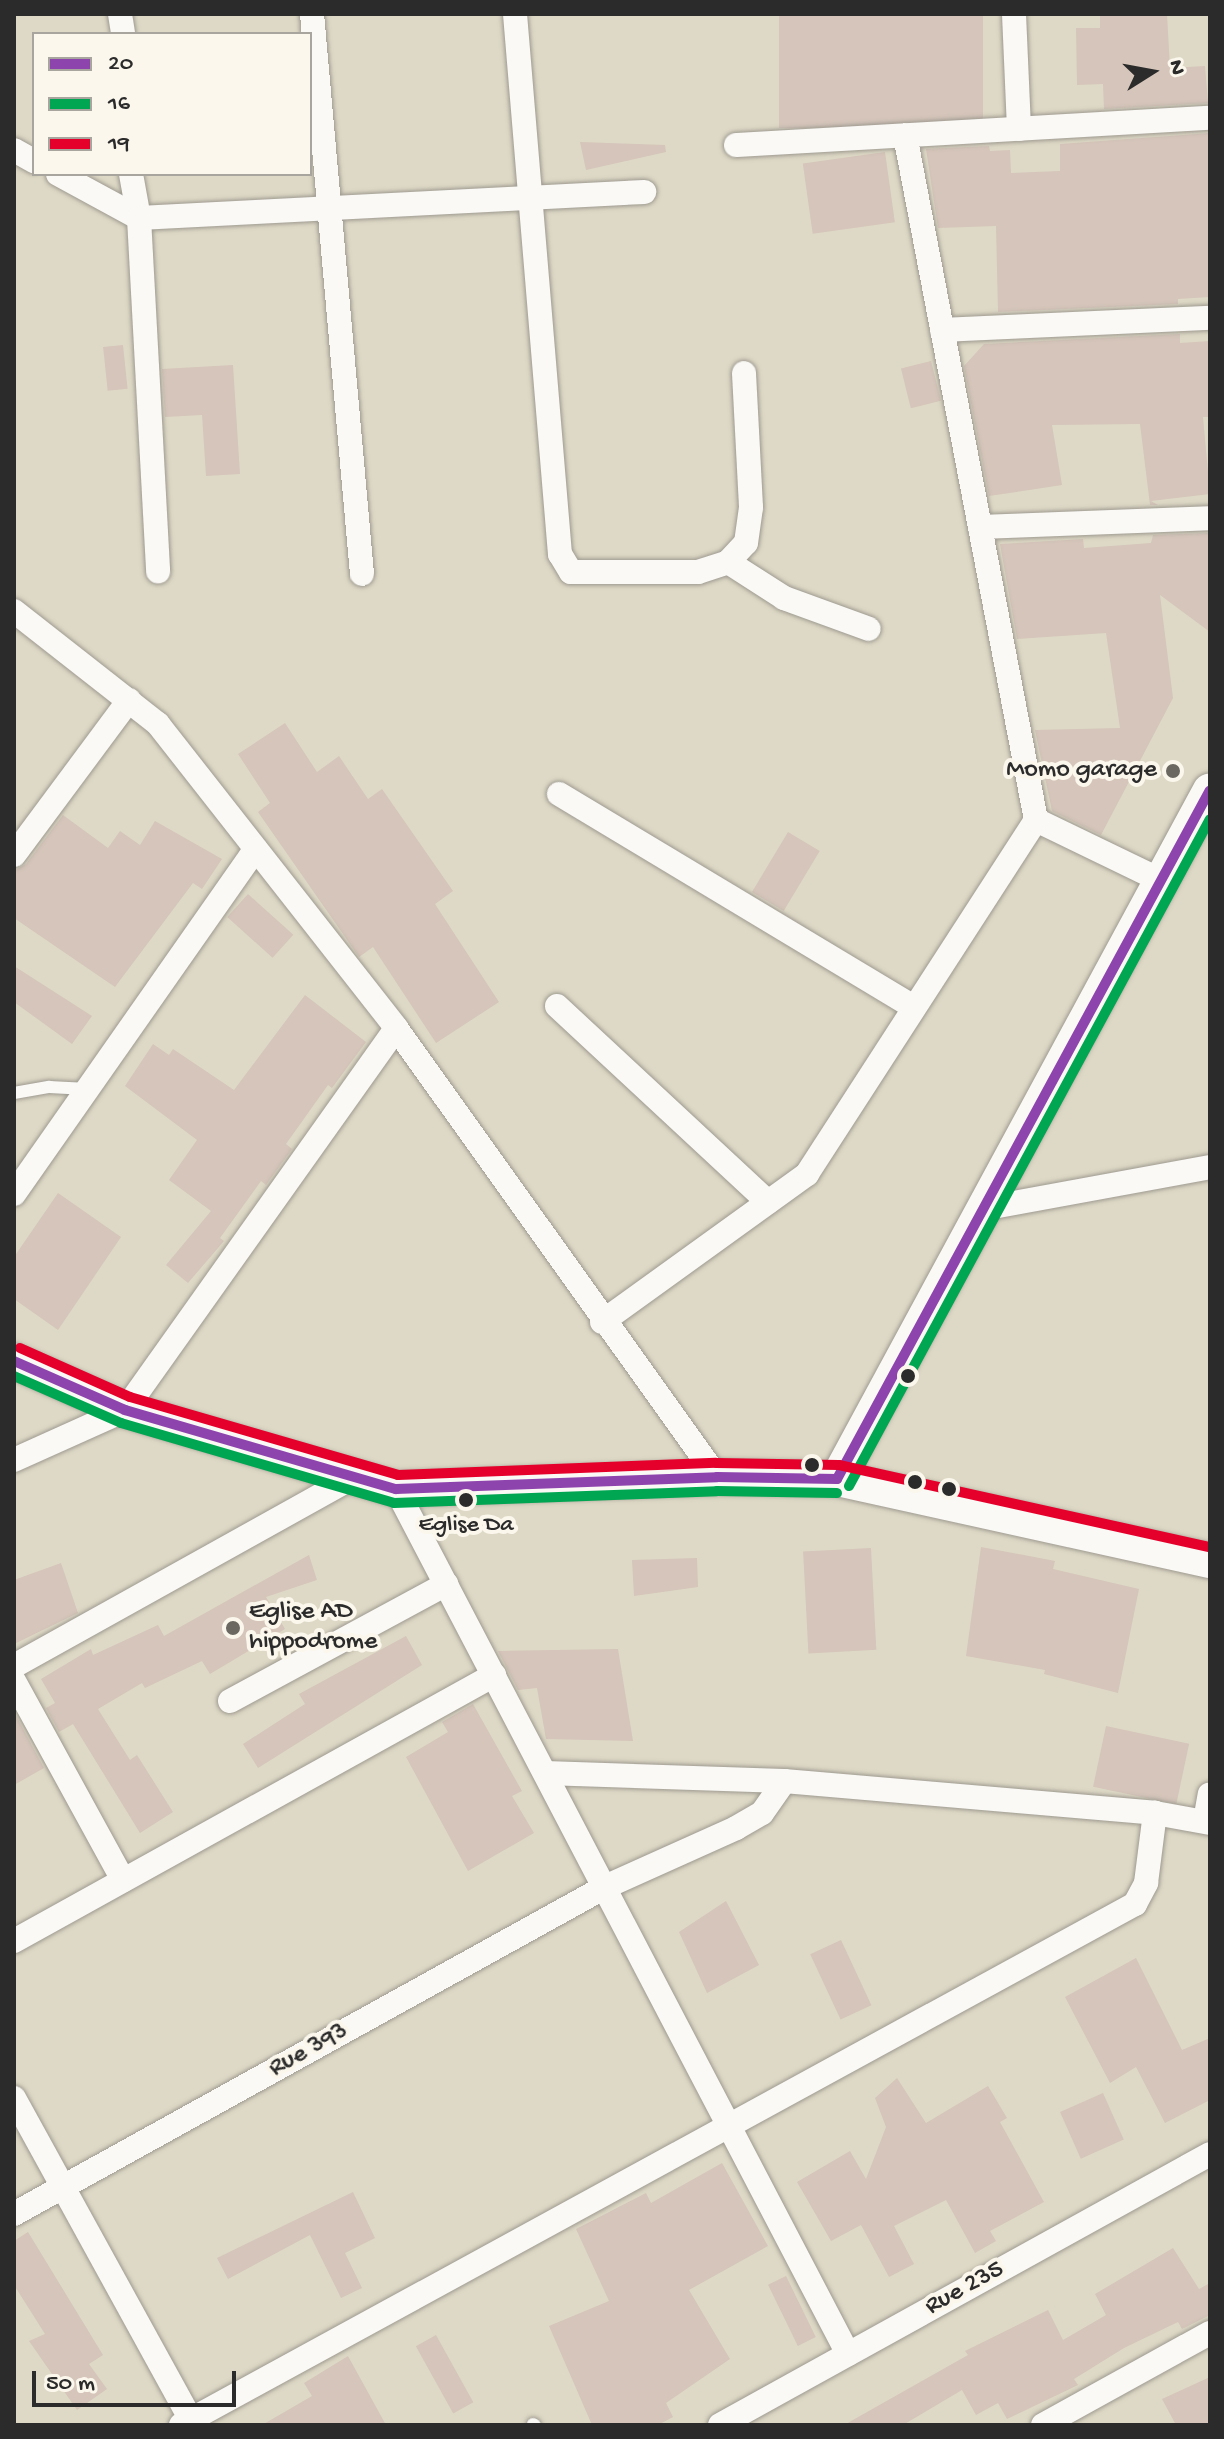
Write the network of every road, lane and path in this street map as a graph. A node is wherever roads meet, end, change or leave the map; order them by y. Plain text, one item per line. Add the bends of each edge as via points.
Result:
1 (312, 14) edge
2 (515, 14) edge
3 (1014, 14) edge
4 (1210, 118) edge
5 (1019, 129) junction
6 (905, 135) junction
7 (736, 145) dead end
8 (14, 150) edge
9 (32, 160) edge
10 (62, 176) edge
11 (131, 176) edge
12 (644, 192) dead end
13 (532, 198) junction
14 (332, 207) junction
15 (139, 218) junction
16 (1210, 318) edge
17 (942, 330) junction
18 (744, 373) dead end
19 (1210, 518) edge
20 (980, 527) junction
21 (728, 562) junction
22 (158, 571) dead end
23 (362, 574) dead end
24 (14, 611) edge
25 (869, 629) dead end
26 (129, 700) junction
27 (1210, 790) edge
28 (559, 794) dead end
29 (1036, 820) junction
30 (256, 849) junction
31 (14, 855) edge
32 (1162, 881) junction
33 (557, 1006) dead end
34 (914, 1007) junction
35 (396, 1028) junction
36 (88, 1089) junction
37 (14, 1093) edge
38 (1210, 1167) edge
39 (14, 1194) edge
40 (768, 1202) junction
41 (987, 1208) junction
42 (602, 1322) junction
43 (14, 1361) edge
44 (125, 1410) junction
45 (14, 1460) edge
46 (354, 1477) junction
47 (717, 1477) junction
48 (837, 1479) junction
49 (396, 1489) junction
50 (1210, 1561) edge
51 (446, 1584) junction
52 (14, 1666) edge
53 (494, 1675) junction
54 (14, 1681) edge
55 (230, 1701) dead end
56 (545, 1773) junction
57 (784, 1781) junction
58 (1210, 1794) edge
59 (1155, 1813) junction
60 (1207, 1822) edge
61 (123, 1880) junction
62 (605, 1887) junction
63 (14, 1941) edge
64 (14, 2098) edge
65 (728, 2123) junction
66 (1210, 2154) edge
67 (63, 2187) junction
68 (14, 2214) edge
69 (1210, 2333) edge
70 (848, 2354) junction
71 (749, 2418) edge
72 (189, 2423) edge
73 (720, 2425) edge
74 (1043, 2425) edge

1 - 14 street
2 - 13 street
3 - 5 street
4 - 5 street
5 - 6 street
6 - 7 street
6 - 17 street
8 - 9 street
10 - 15 street
11 - 15 street
12 - 13 street
13 - 14 street
13 - 21 street via 560,554 571,572 698,572
14 - 15 street
14 - 23 street
15 - 22 street
16 - 17 street
17 - 20 street
18 - 21 street via 751,507 746,543
19 - 20 street
20 - 29 street
21 - 25 street via 784,598
24 - 26 street
26 - 30 street via 158,724
26 - 31 street
27 - 32 street
28 - 34 street
29 - 32 street
29 - 34 street
30 - 35 street
30 - 36 street
32 - 41 street
33 - 40 street
34 - 40 street via 807,1174
35 - 42 street
35 - 44 street
36 - 37 lane via 49,1087
36 - 39 street
38 - 41 street
40 - 42 street
41 - 48 street
42 - 47 street
43 - 44 street
44 - 45 street
44 - 46 street
46 - 49 street
46 - 52 street
47 - 48 street
47 - 49 street
48 - 50 street
49 - 51 street
51 - 53 street
51 - 55 street
53 - 56 street
53 - 61 street
54 - 61 street
56 - 57 street
56 - 62 street
57 - 59 street
57 - 62 street, Rue 393 via 762,1813
58 - 60 street
59 - 60 street
59 - 65 street via 1146,1883 1135,1904
61 - 63 street
62 - 65 street
62 - 67 street, Rue 393
64 - 67 street
65 - 70 street
65 - 72 street
66 - 70 street, Rue 235
67 - 68 street, Rue 393
67 - 72 street
69 - 74 street
70 - 71 street, Rue 235
71 - 73 street, Rue 235

